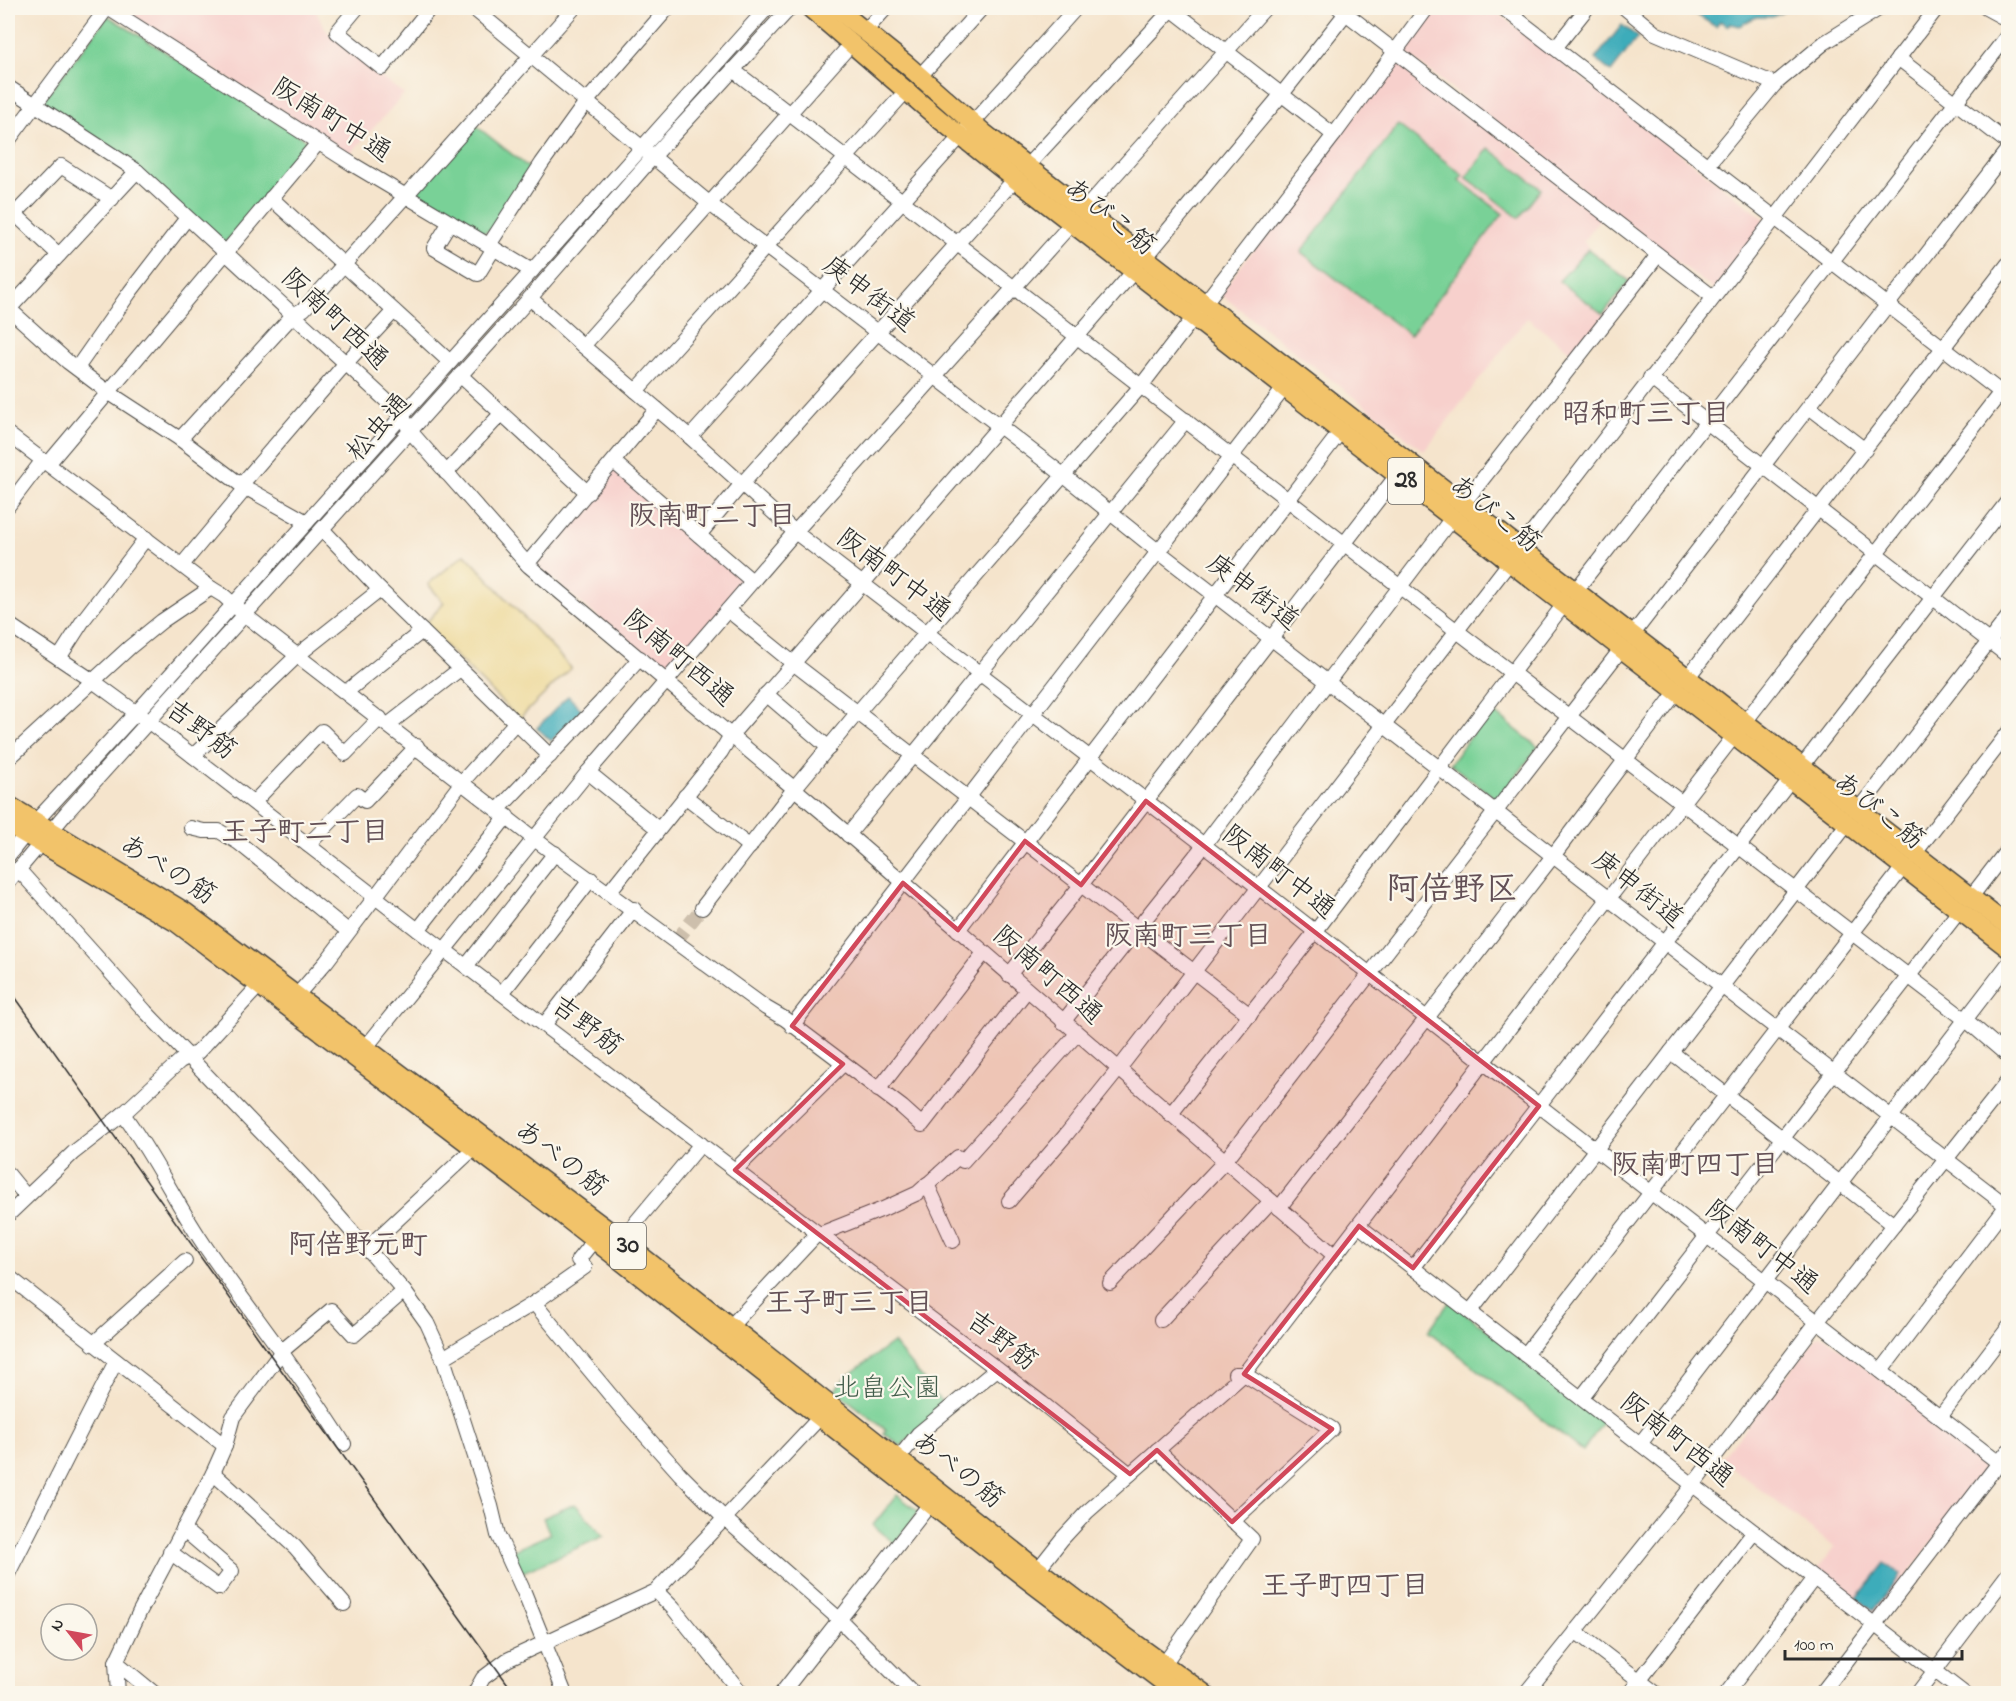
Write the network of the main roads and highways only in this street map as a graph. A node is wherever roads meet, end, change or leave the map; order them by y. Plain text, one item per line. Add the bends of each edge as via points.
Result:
1 (810, 8) edge
2 (836, 8) edge
3 (858, 37) junction
4 (966, 129) junction
5 (1200, 311) junction
6 (1457, 511) junction
7 (8, 805) edge
8 (8, 824) edge
9 (38, 833) junction
10 (1966, 903) junction
11 (2008, 926) edge
12 (2008, 948) edge
13 (265, 980) junction
14 (825, 1412) junction
15 (1037, 1571) junction
16 (1179, 1694) edge
17 (1205, 1694) edge

1 - 3 main road, あびこ筋 / 28
2 - 3 main road, あびこ筋 / 28
3 - 4 main road, あびこ筋 / 28 via 919,77
3 - 4 main road, あびこ筋 / 28 via 883,71 906,91
4 - 5 main road, あびこ筋 / 28
5 - 6 main road, あびこ筋 / 28
5 - 6 main road, あびこ筋 / 28 via 1341,431 1398,474
6 - 10 main road, あびこ筋 / 28
7 - 9 main road, あべの筋 / 30
8 - 9 main road, あべの筋 / 30
9 - 13 main road, あべの筋 / 30
10 - 11 main road, あびこ筋 / 28
10 - 12 main road, あびこ筋 / 28
13 - 14 main road, あべの筋 / 30 via 474,1148
13 - 14 main road, あべの筋 / 30 via 297,995 621,1240 730,1327
14 - 15 main road, あべの筋 / 30 via 898,1459
14 - 15 main road, あべの筋 / 30 via 930,1504
15 - 16 main road, あべの筋 / 30
15 - 17 main road, あべの筋 / 30

